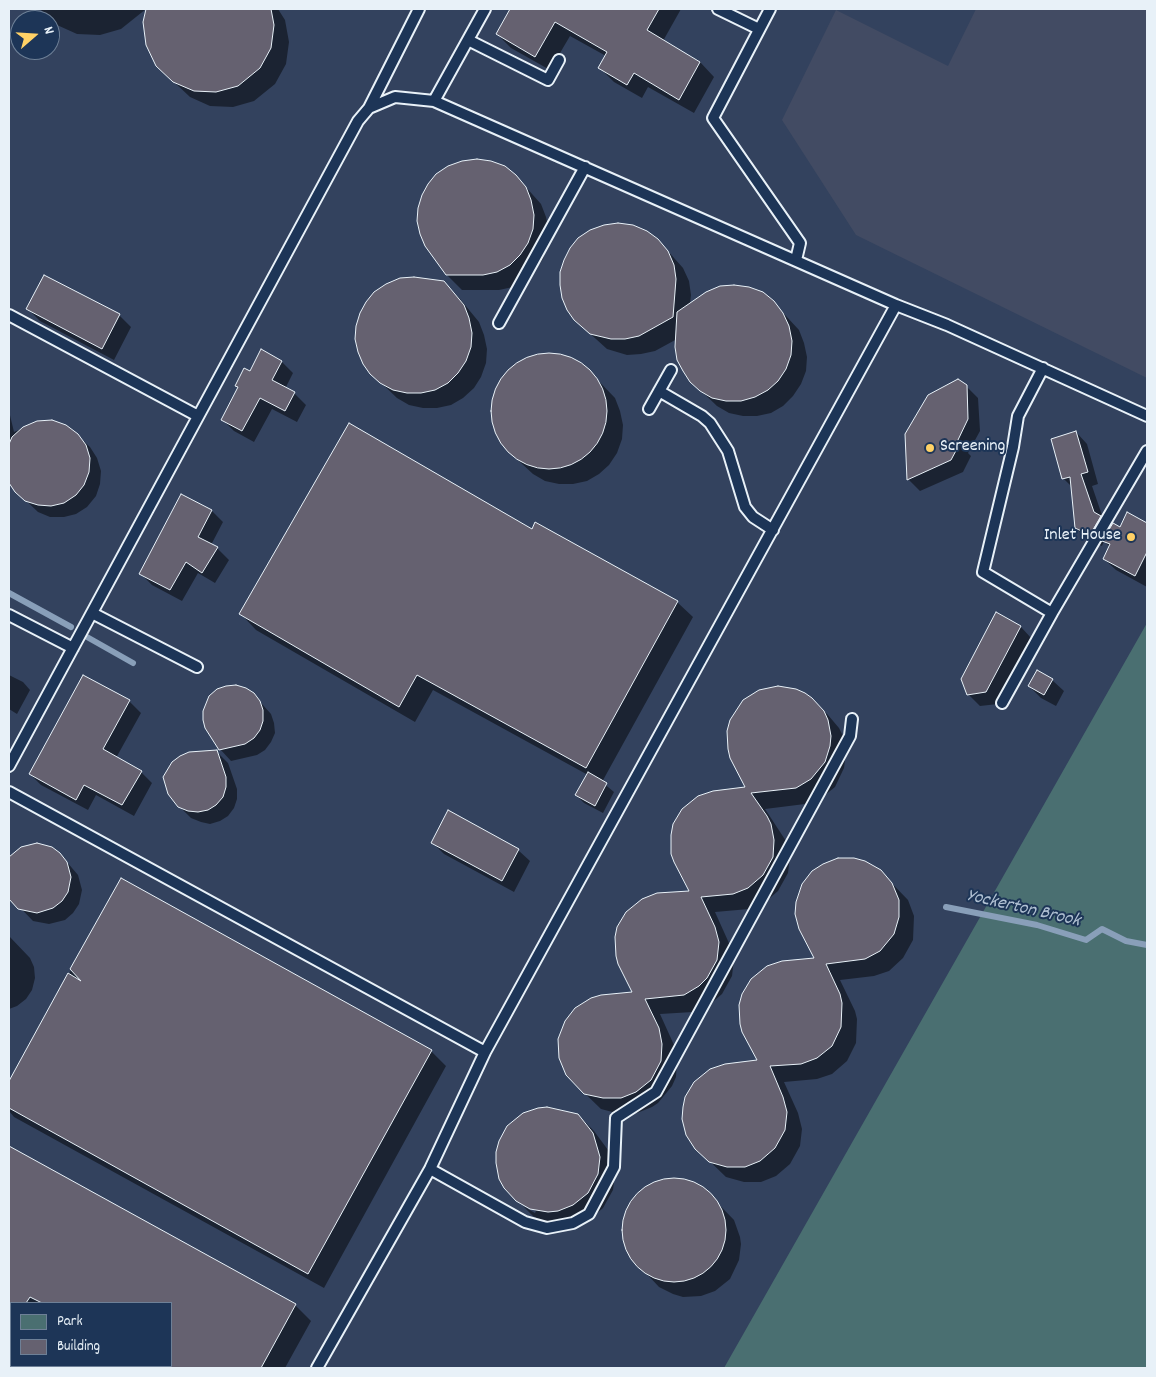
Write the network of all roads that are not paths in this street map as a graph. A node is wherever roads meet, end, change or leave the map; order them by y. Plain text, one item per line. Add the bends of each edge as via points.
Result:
1 (419, 9) edge
2 (484, 9) edge
3 (718, 9) edge
4 (770, 9) edge
5 (760, 29) junction
6 (468, 40) junction
7 (559, 60) dead end
8 (434, 101) junction
9 (369, 108) junction
10 (585, 167) junction
11 (796, 260) junction
12 (896, 305) junction
13 (9, 315) edge
14 (499, 323) dead end
15 (1043, 368) junction
16 (671, 370) dead end
17 (659, 392) junction
18 (649, 408) dead end
19 (198, 416) junction
20 (1147, 416) edge
21 (1147, 451) edge
22 (773, 530) junction
23 (92, 613) junction
24 (1052, 613) junction
25 (9, 615) edge
26 (72, 648) junction
27 (197, 667) dead end
28 (1002, 703) dead end
29 (852, 719) dead end
30 (9, 766) edge
31 (9, 792) edge
32 (485, 1052) junction
33 (430, 1169) junction
34 (317, 1368) edge

1 - 9 lane
2 - 6 lane
3 - 5 lane
4 - 5 lane
5 - 11 lane via 713,118 800,243
6 - 7 lane via 548,80
6 - 8 lane
8 - 9 lane via 396,97
8 - 10 lane
9 - 19 lane via 358,121
10 - 11 lane
10 - 14 lane
11 - 12 lane
12 - 15 lane
12 - 22 lane
13 - 19 lane
15 - 20 lane
15 - 24 lane via 1018,416 983,572
16 - 17 lane
17 - 18 lane
17 - 22 lane via 710,423 728,452 745,507 752,517
19 - 23 lane
21 - 24 lane
22 - 32 lane
23 - 26 lane
23 - 27 lane
24 - 28 lane
25 - 26 lane
26 - 30 lane
29 - 33 lane via 850,736 656,1092 616,1118 614,1167 589,1214 573,1223 547,1228 525,1222
31 - 32 lane
32 - 33 lane
33 - 34 lane

